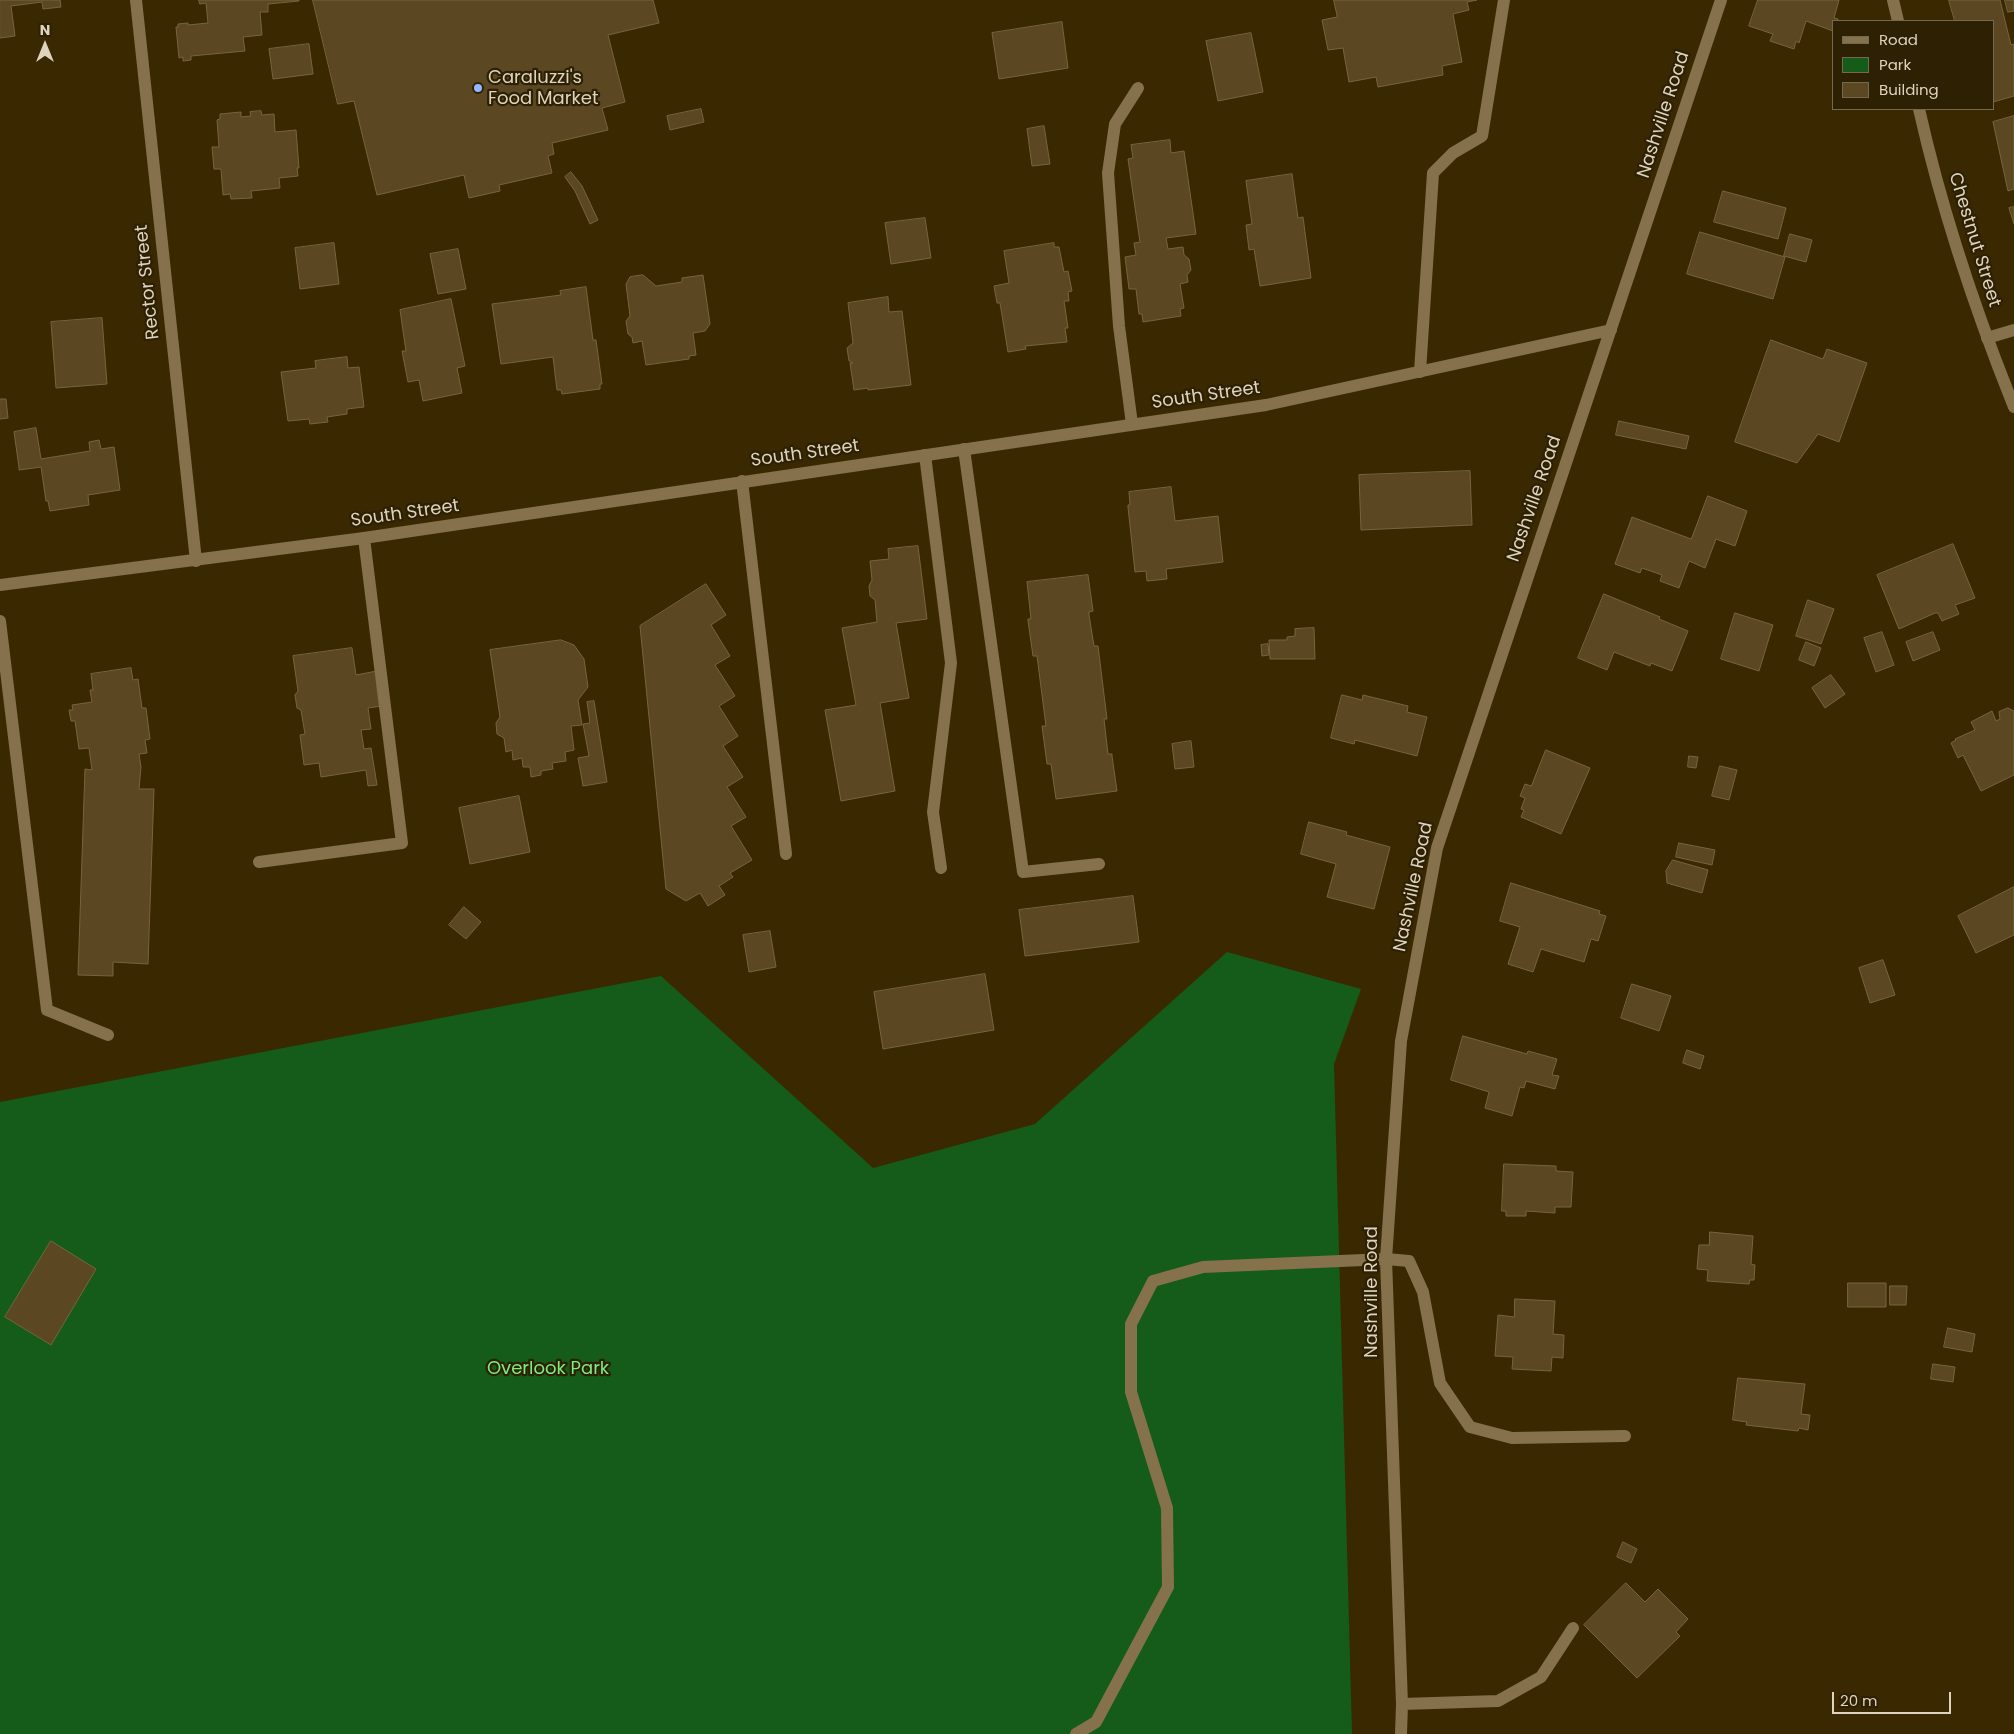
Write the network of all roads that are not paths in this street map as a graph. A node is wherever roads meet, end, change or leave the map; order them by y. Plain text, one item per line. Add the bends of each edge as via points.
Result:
1 (136, 0) edge
2 (1504, 0) edge
3 (1721, 0) edge
4 (1893, 0) edge
5 (1898, 20) edge
6 (1138, 88) dead end
7 (1919, 110) edge
8 (1611, 330) junction
9 (2014, 330) edge
10 (1986, 338) junction
11 (1420, 372) junction
12 (2014, 407) edge
13 (1132, 424) junction
14 (964, 449) junction
15 (925, 455) junction
16 (742, 481) junction
17 (364, 538) junction
18 (196, 561) junction
19 (0, 584) edge
20 (0, 621) edge
21 (786, 854) dead end
22 (259, 862) dead end
23 (1099, 864) dead end
24 (940, 868) dead end
25 (108, 1035) dead end
26 (1386, 1259) junction
27 (1626, 1436) dead end
28 (1573, 1628) dead end
29 (1402, 1704) junction
30 (1076, 1734) edge
31 (1401, 1734) edge

1 - 18 street, Rector Street
2 - 11 street via 1482,136 1453,153 1432,173
3 - 8 street, Nashville Road
4 - 5 street
6 - 13 street via 1115,124 1108,173 1119,326
7 - 10 street, Chestnut Street via 1956,247
8 - 11 street, South Street
8 - 26 street, Nashville Road via 1436,848 1401,1041
9 - 10 street
10 - 12 street, Chestnut Street
11 - 13 street, South Street via 1266,405
13 - 14 street, South Street
14 - 15 street, South Street
14 - 23 street via 1023,872
15 - 16 street, South Street
15 - 24 street via 952,663 933,812
16 - 17 street, South Street
16 - 21 street
17 - 18 street, South Street
17 - 22 street via 402,842
18 - 19 street, South Street
20 - 25 street via 47,1010
26 - 27 street via 1409,1261 1423,1292 1440,1383 1470,1426 1512,1438
26 - 29 street, Nashville Road
26 - 30 street via 1203,1267 1153,1281 1132,1324 1132,1392 1167,1508 1168,1587 1096,1722
28 - 29 street via 1541,1677 1498,1701
29 - 31 street, Nashville Road

